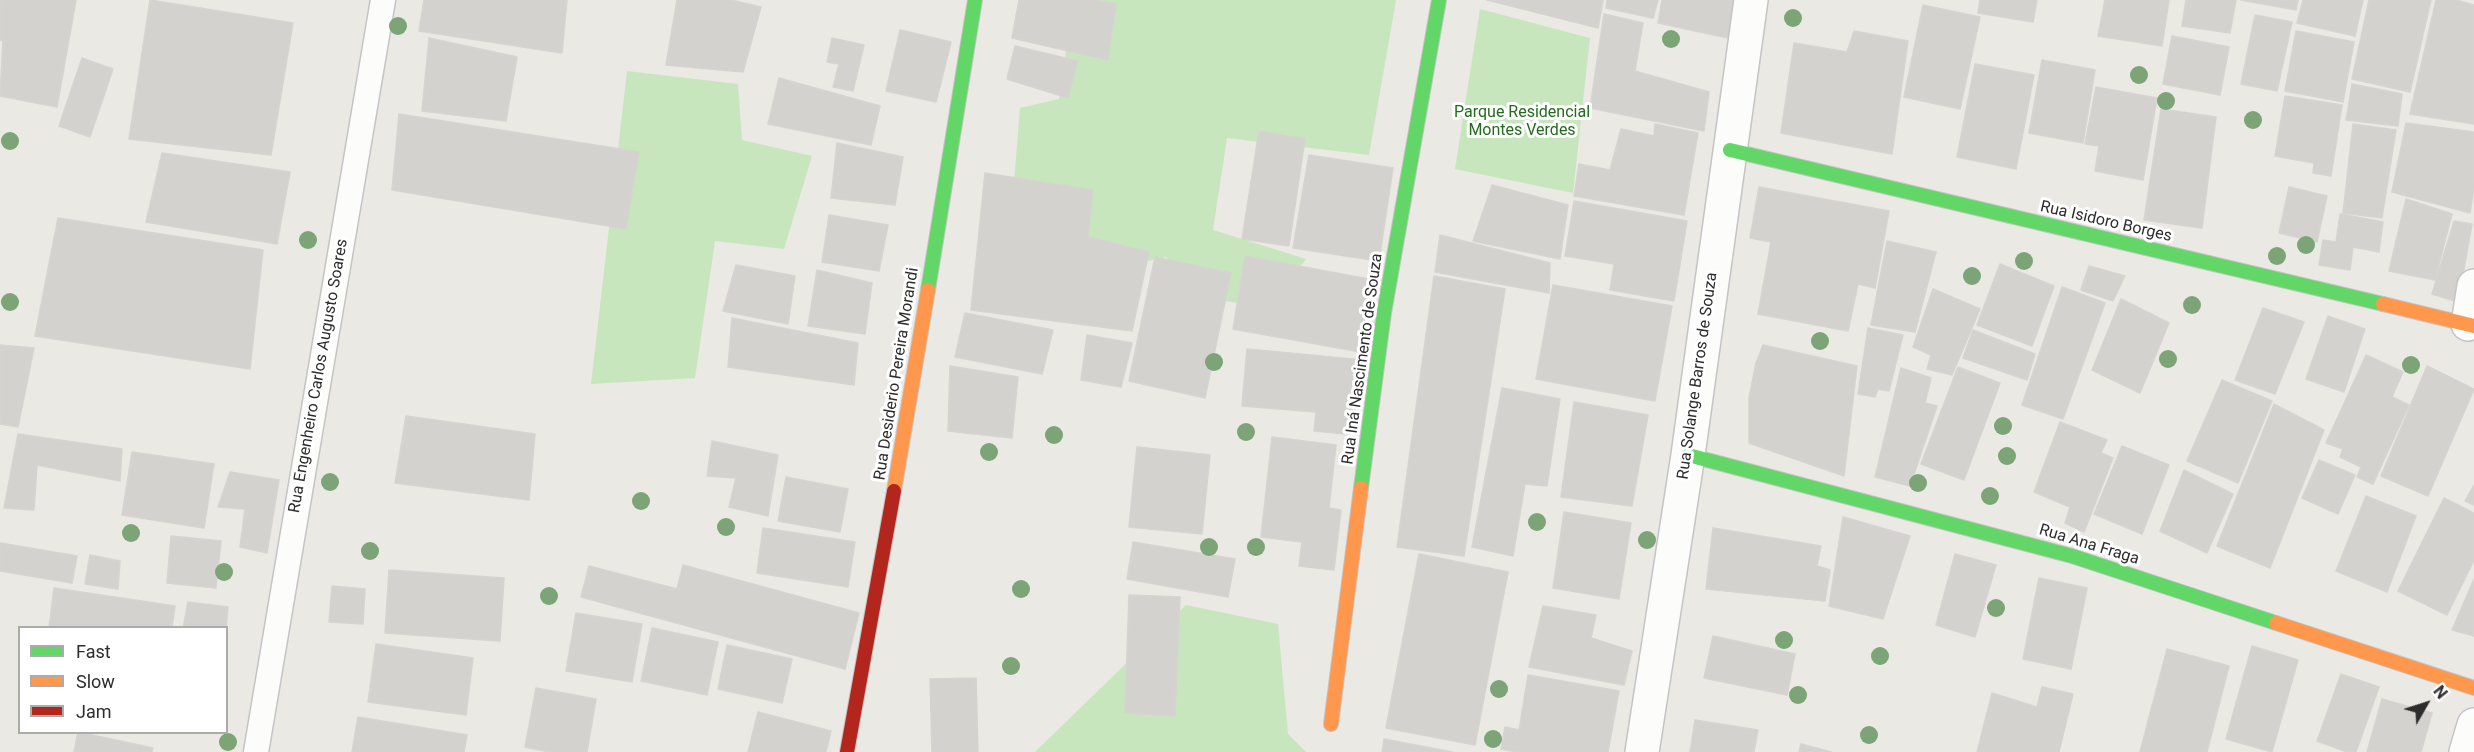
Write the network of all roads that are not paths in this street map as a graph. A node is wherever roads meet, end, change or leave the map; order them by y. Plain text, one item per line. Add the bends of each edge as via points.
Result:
1 (383, 0) edge
2 (975, 0) edge
3 (1439, 0) edge
4 (1751, 0) edge
5 (1730, 150) junction
6 (2474, 286) edge
7 (2471, 325) edge
8 (1688, 455) junction
9 (2474, 688) edge
10 (1331, 724) dead end
11 (2474, 725) edge
12 (256, 752) edge
13 (847, 752) edge
14 (1641, 752) edge
15 (2466, 752) edge

1 - 12 lane, Rua Engenheiro Carlos Augusto Soares
2 - 13 street, Rua Desiderio Pereira Morandi via 905,432
3 - 10 street, Rua Iná Nascimento de Souza via 1384,313
4 - 5 street, Rua Solange Barros de Souza
5 - 7 street, Rua Isidoro Borges
5 - 8 street, Rua Solange Barros de Souza
6 - 7 street
8 - 9 street, Rua Ana Fraga via 2072,556
8 - 14 street, Rua Solange Barros de Souza
11 - 15 street

